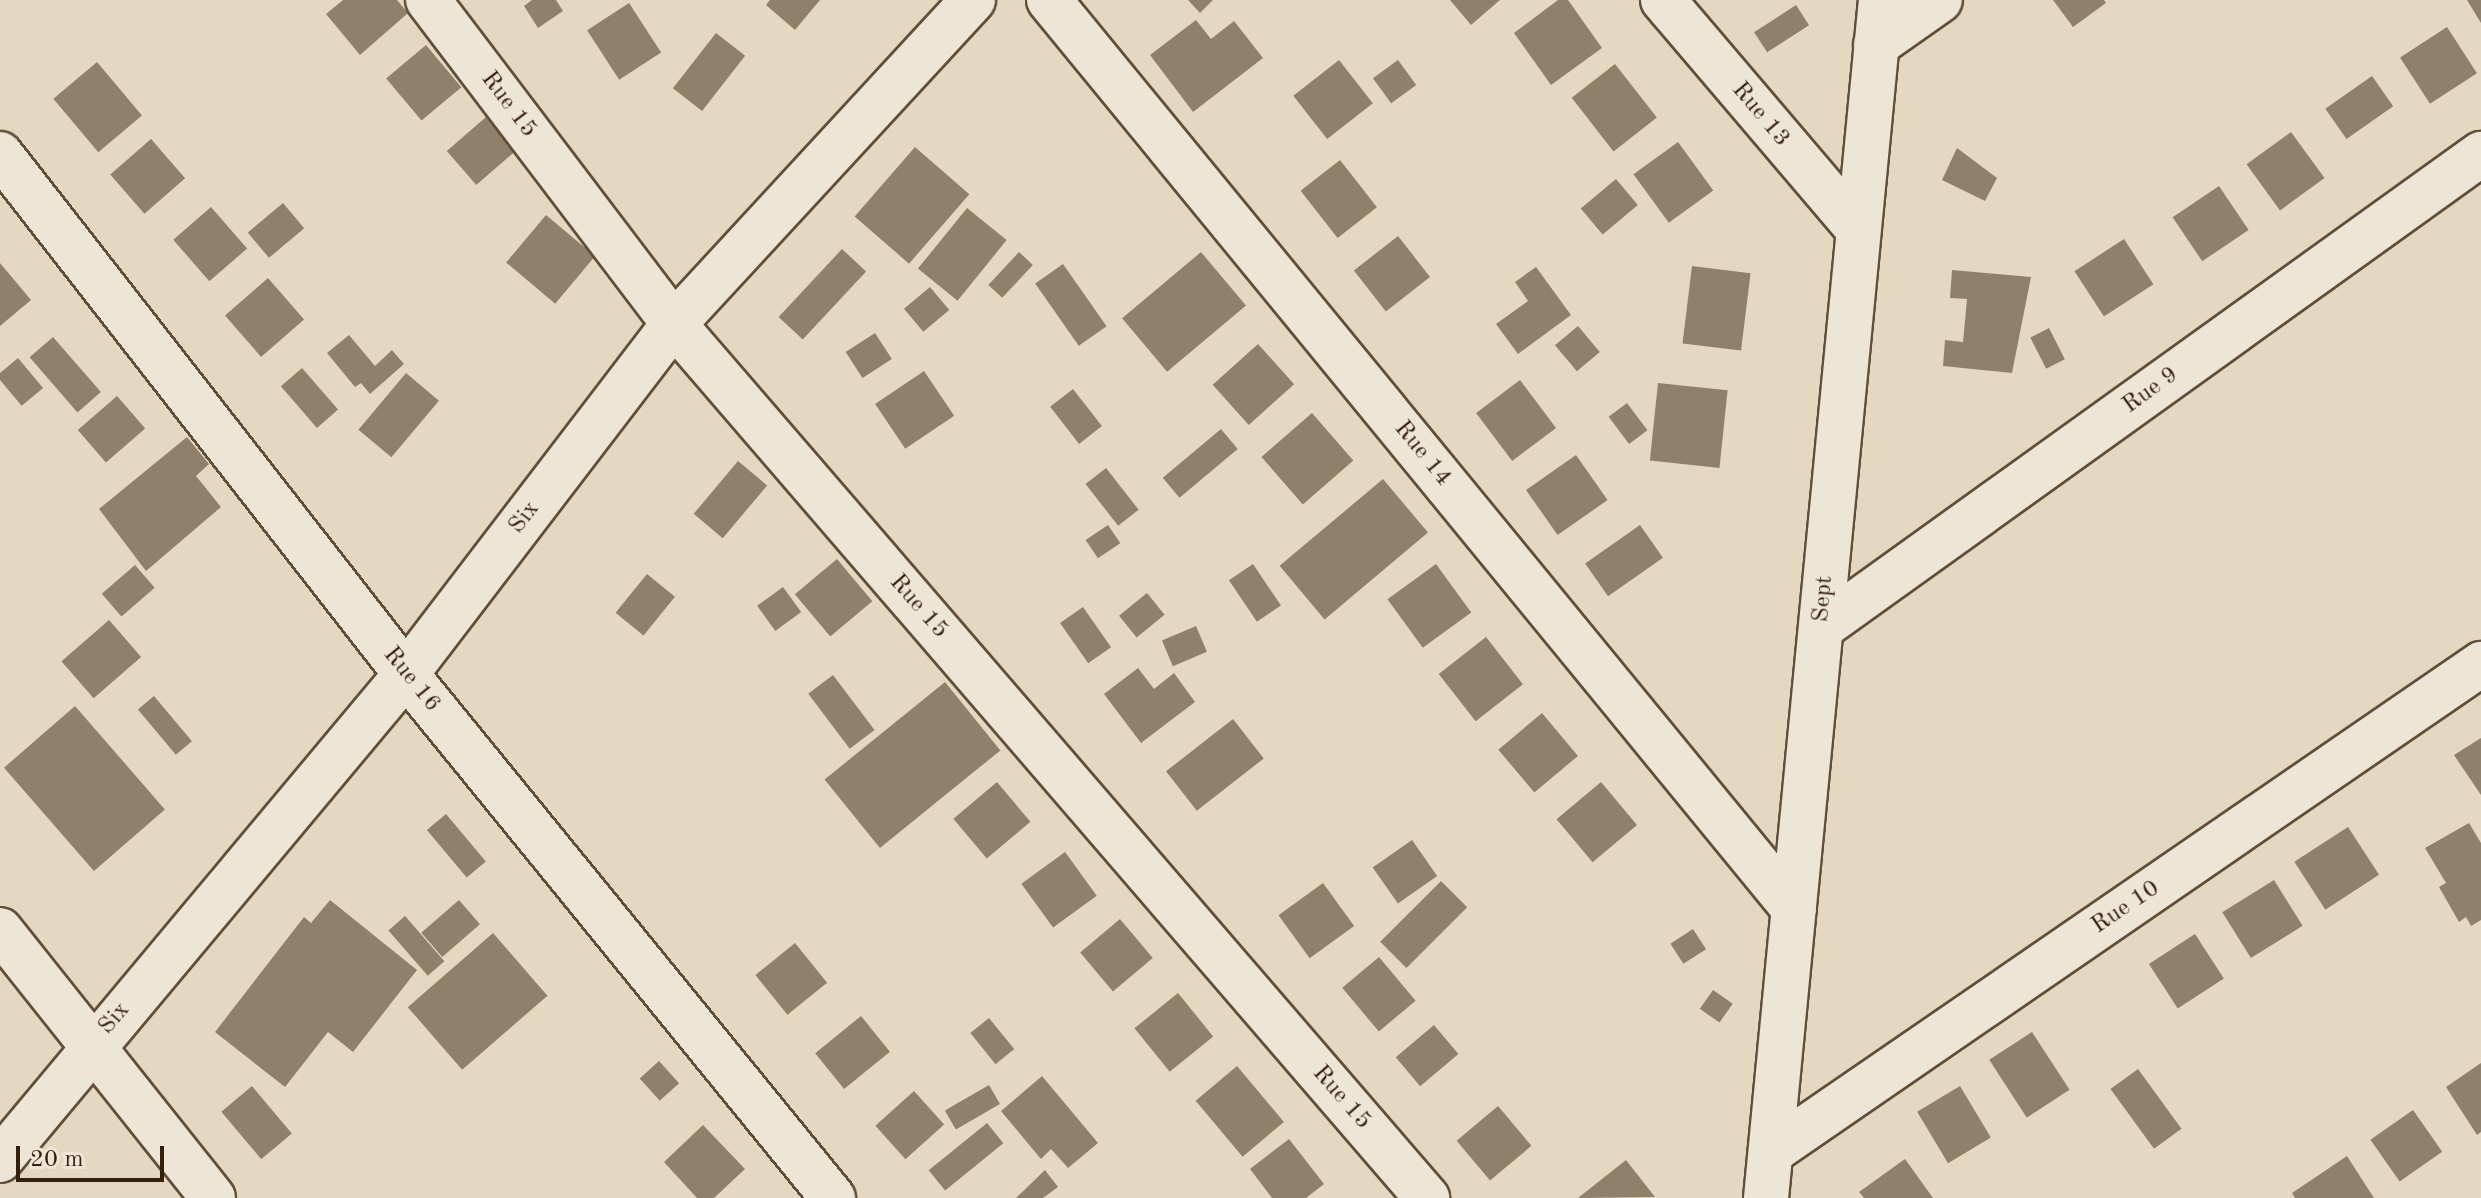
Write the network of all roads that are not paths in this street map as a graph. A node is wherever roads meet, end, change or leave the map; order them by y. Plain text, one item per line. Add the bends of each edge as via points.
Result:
1 (428, 0) edge
2 (973, 0) edge
3 (1049, 0) edge
4 (1663, 0) edge
5 (1881, 0) edge
6 (1940, 0) edge
7 (1876, 45) junction
8 (0, 154) edge
9 (2481, 154) edge
10 (1858, 229) junction
11 (674, 324) junction
12 (1821, 628) junction
13 (2481, 664) edge
14 (406, 674) junction
15 (1794, 909) junction
16 (0, 930) edge
17 (90, 1048) junction
18 (1771, 1152) junction
19 (0, 1160) edge
20 (213, 1198) edge
21 (833, 1198) edge
22 (1427, 1198) edge
23 (1766, 1198) edge

1 - 11 street, Rue 15
2 - 11 street, Six
3 - 15 street, Rue 14
4 - 10 street, Rue 13
5 - 7 street, Sept
6 - 7 street
7 - 10 street, Sept
8 - 14 street, Rue 16
9 - 12 street, Rue 9
10 - 12 street, Sept
11 - 14 street, Six
11 - 22 street, Rue 15
12 - 15 street, Sept
13 - 18 street, Rue 10
14 - 17 street, Six
14 - 21 street, Rue 16
15 - 18 street, Sept
16 - 17 street
17 - 19 street, Six
17 - 20 street
18 - 23 street, Sept

